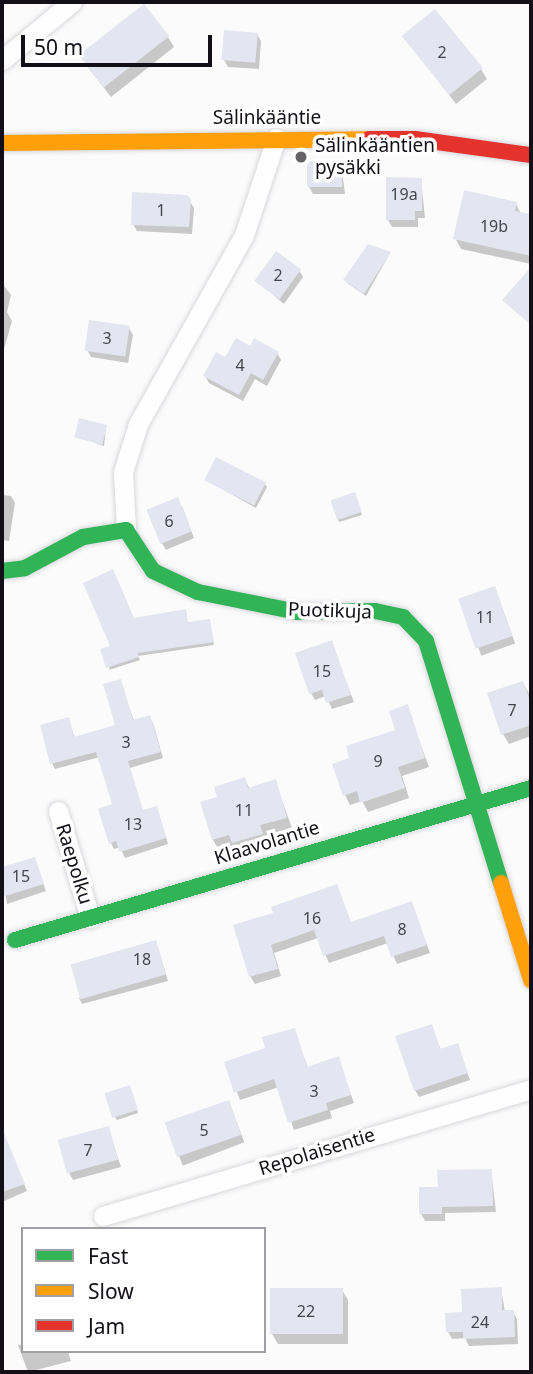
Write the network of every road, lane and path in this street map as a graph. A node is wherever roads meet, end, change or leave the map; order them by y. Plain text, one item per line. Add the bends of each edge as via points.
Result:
1 (72, 2) edge
2 (2, 60) edge
3 (276, 138) junction
4 (2, 142) edge
5 (531, 155) edge
6 (126, 530) junction
7 (2, 571) edge
8 (531, 788) edge
9 (476, 803) junction
10 (58, 811) dead end
11 (90, 918) junction
12 (15, 940) dead end
13 (531, 980) edge
14 (531, 1089) edge
15 (103, 1216) dead end

1 - 2 street
3 - 4 street, Sälinkääntie
3 - 5 street, Sälinkääntie via 415,139
3 - 6 street via 244,235 138,424 123,472
6 - 7 street via 83,537 25,568
6 - 9 street, Puotikuja via 153,571 198,592 297,612 375,611 403,617 426,641
8 - 9 street, Klaavolantie
9 - 11 street, Klaavolantie
9 - 13 street, Puotikuja
10 - 11 street, Raepolku
11 - 12 street, Klaavolantie
14 - 15 street, Repolaisentie

